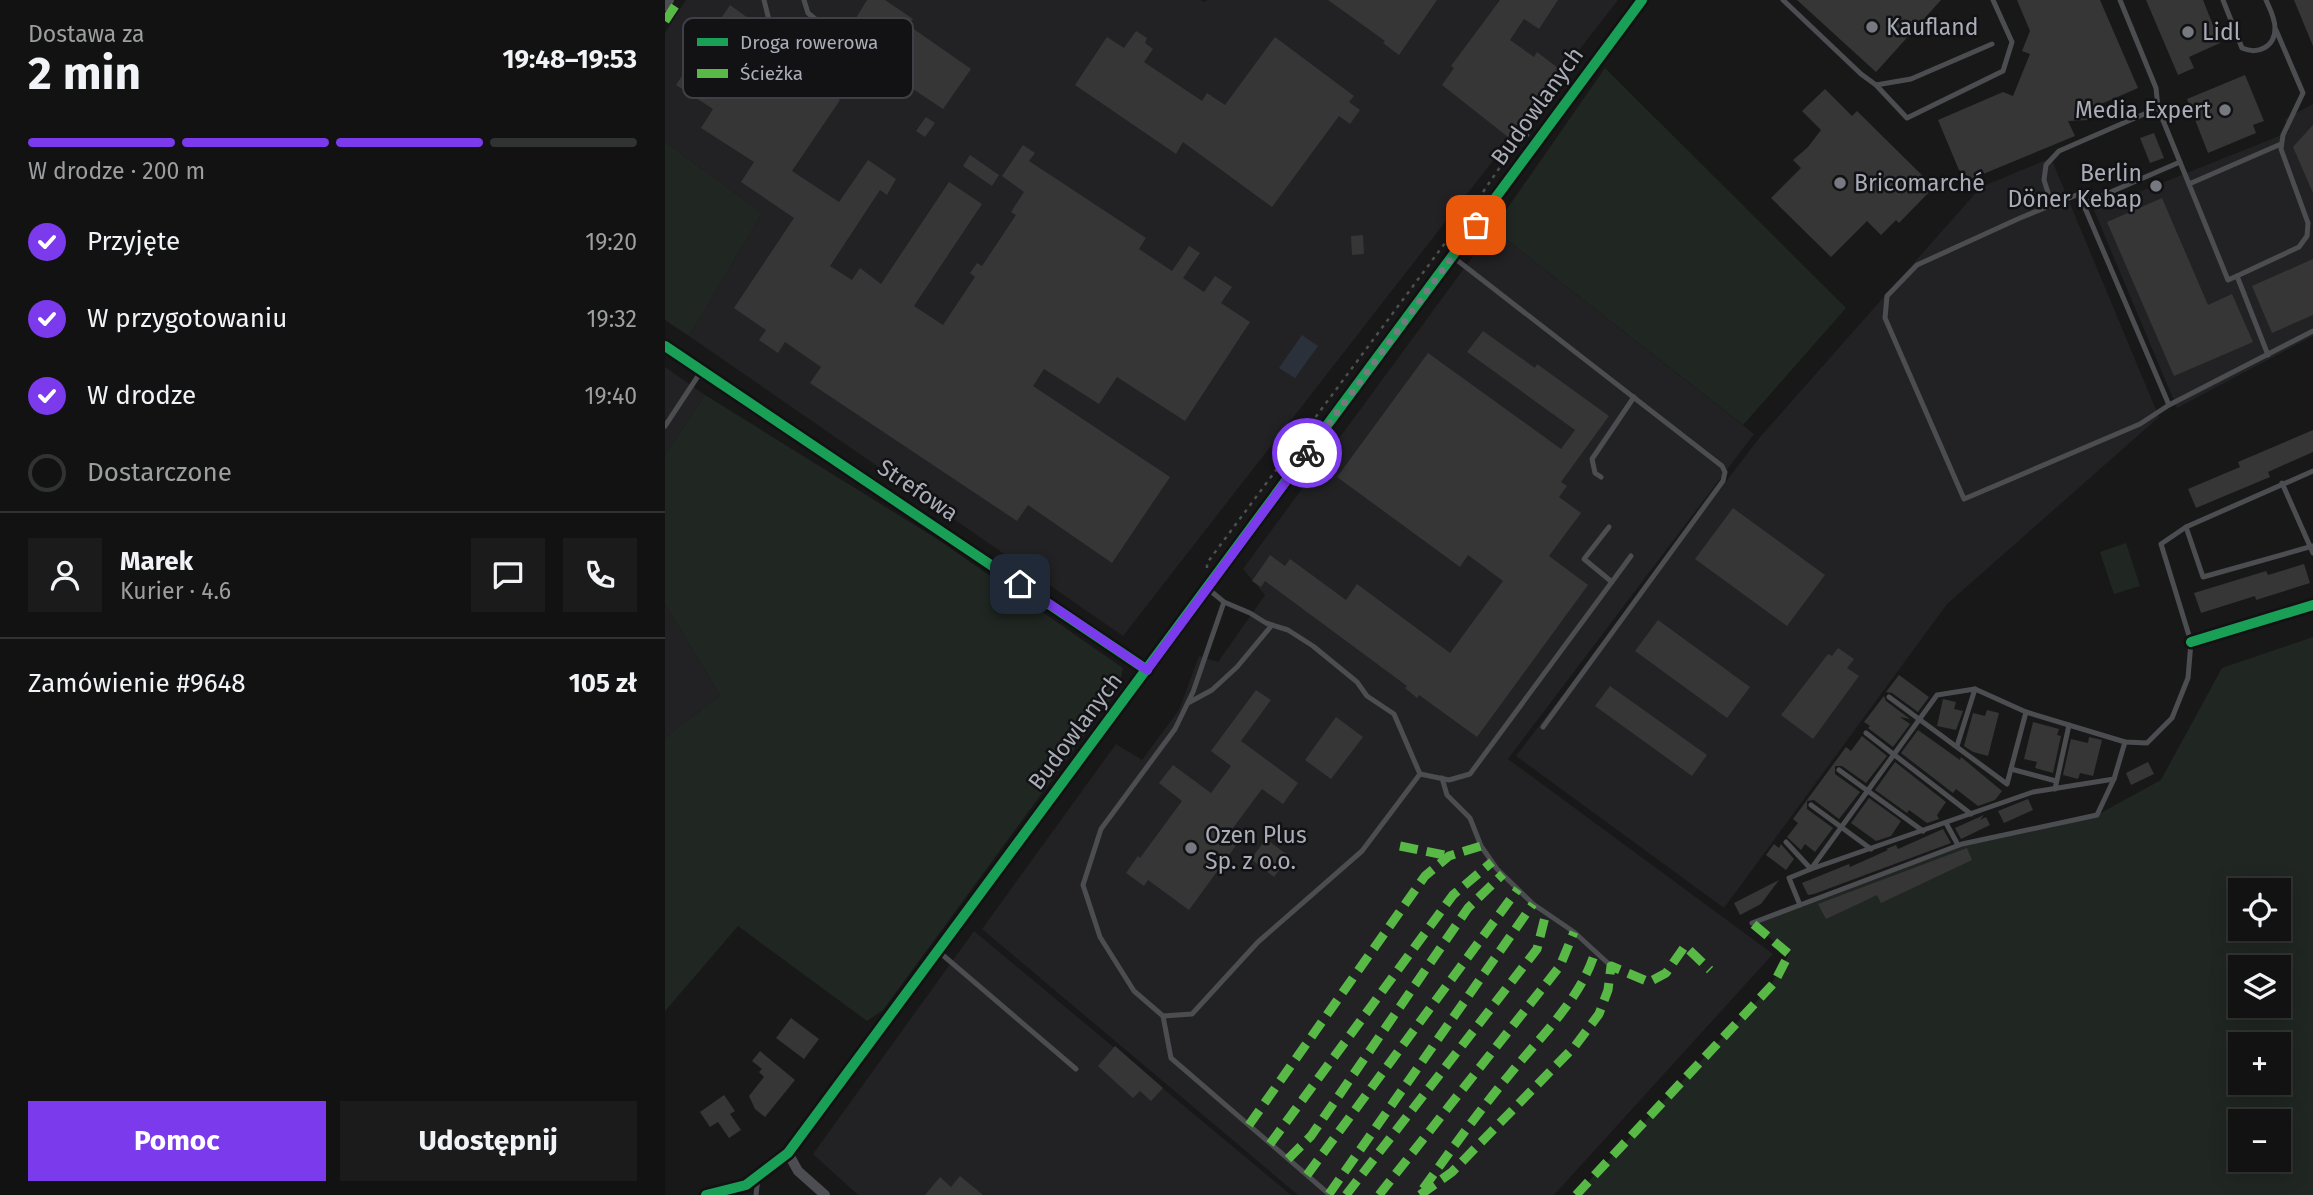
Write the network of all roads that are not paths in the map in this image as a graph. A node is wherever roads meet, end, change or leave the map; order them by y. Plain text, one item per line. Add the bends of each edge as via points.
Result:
1 (669, 0) edge
2 (764, 0) edge
3 (804, 0) edge
4 (1642, 0) edge
5 (1783, 0) edge
6 (1993, 0) edge
7 (2120, 0) edge
8 (2223, 0) edge
9 (2266, 0) edge
10 (665, 6) edge
11 (768, 18) edge
12 (814, 18) edge
13 (2276, 30) junction
14 (1992, 44) dead end
15 (1876, 85) junction
16 (2313, 90) edge
17 (2303, 93) junction
18 (2158, 108) junction
19 (2281, 144) junction
20 (2180, 162) junction
21 (2189, 184) junction
22 (2083, 204) junction
23 (2052, 205) junction
24 (1453, 257) junction
25 (2237, 276) junction
26 (2313, 331) edge
27 (665, 346) edge
28 (2268, 355) junction
29 (702, 370) junction
30 (1634, 397) junction
31 (2169, 405) junction
32 (665, 426) edge
33 (2313, 471) edge
34 (1601, 477) dead end
35 (2282, 483) junction
36 (1608, 527) dead end
37 (2186, 527) junction
38 (2312, 549) edge
39 (1632, 556) dead end
40 (1612, 582) junction
41 (1207, 588) junction
42 (1224, 602) junction
43 (2313, 605) edge
44 (1272, 625) junction
45 (2191, 642) junction
46 (1147, 670) junction
47 (1975, 689) junction
48 (1889, 697) dead end
49 (1188, 703) junction
50 (2026, 712) junction
51 (1919, 719) junction
52 (2069, 725) junction
53 (1543, 727) dead end
54 (1866, 733) dead end
55 (2125, 742) junction
56 (1957, 746) junction
57 (1894, 755) junction
58 (2011, 769) junction
59 (1839, 770) dead end
60 (1420, 774) junction
61 (1442, 778) junction
62 (2113, 779) junction
63 (2056, 780) junction
64 (2007, 784) junction
65 (2055, 789) junction
66 (1868, 791) junction
67 (2017, 798) junction
68 (1811, 805) dead end
69 (1971, 814) junction
70 (1946, 823) junction
71 (1842, 827) junction
72 (1923, 831) junction
73 (1786, 842) dead end
74 (1958, 845) junction
75 (1871, 849) junction
76 (1811, 869) junction
77 (1800, 905) junction
78 (1752, 922) dead end
79 (938, 951) junction
80 (1611, 967) dead end
81 (1163, 1016) junction
82 (1076, 1069) dead end
83 (788, 1153) junction
84 (759, 1175) junction
85 (706, 1195) edge
86 (756, 1195) edge
87 (825, 1195) edge
88 (1330, 1195) edge

1 - 10 street
2 - 11 lane
3 - 12 lane
4 - 24 street, Budowlanych
5 - 15 lane
6 - 15 lane via 2012,42 2003,71 1907,118
7 - 18 lane via 2156,88
8 - 13 lane via 2242,48 2260,50
9 - 13 lane
13 - 17 lane
14 - 15 lane via 1911,79
16 - 17 lane
17 - 19 lane
18 - 20 lane
18 - 23 lane via 2059,151 2046,165 2044,180
19 - 21 lane
19 - 25 lane via 2308,223 2307,236 2299,247
20 - 21 lane
20 - 22 lane
21 - 25 lane via 2228,280
22 - 23 lane via 2079,194
22 - 31 lane
23 - 31 lane via 1917,265 1887,296 1885,318 1964,499 2140,424
24 - 30 lane
24 - 41 street, Budowlanych
25 - 28 lane
26 - 28 lane
27 - 29 street, Strefowa
28 - 31 lane
29 - 32 lane
29 - 46 street, Strefowa
30 - 34 lane via 1592,459
30 - 53 lane via 1722,466 1723,481
33 - 35 lane
35 - 37 lane
35 - 38 lane
36 - 40 lane via 1584,559
37 - 38 lane via 2203,577
37 - 45 lane via 2161,544
39 - 40 lane
40 - 61 lane via 1470,774
41 - 42 lane
41 - 46 street, Budowlanych
42 - 44 lane
42 - 49 lane
43 - 45 street
44 - 49 lane via 1212,691
44 - 60 lane via 1313,646 1367,696 1394,713
45 - 55 lane via 2188,678 2172,718 2147,743
46 - 79 street, Budowlanych
47 - 50 lane
47 - 51 lane via 1937,695
47 - 56 lane
48 - 51 lane
49 - 81 lane via 1175,729 1101,829 1083,885 1100,937 1134,991
50 - 52 lane
50 - 58 lane
51 - 56 lane
51 - 57 lane
52 - 55 lane
52 - 63 lane
54 - 57 lane
55 - 62 lane
56 - 64 lane
57 - 66 lane
57 - 69 lane
58 - 63 lane
58 - 64 lane
59 - 66 lane
60 - 61 lane
60 - 81 lane via 1362,850 1258,942 1192,1014
61 - 80 lane via 1447,795 1470,818 1497,869
62 - 65 lane
62 - 74 lane via 2097,815
63 - 65 lane
64 - 67 lane
65 - 67 lane
66 - 71 lane
66 - 72 lane
67 - 69 lane
68 - 71 lane
69 - 70 lane
70 - 72 lane
70 - 74 lane
71 - 75 lane
71 - 76 lane
72 - 75 lane
73 - 76 lane
74 - 77 lane
75 - 76 lane
76 - 77 lane via 1789,878
77 - 78 lane
79 - 82 lane
79 - 83 street, Budowlanych
81 - 88 lane via 1171,1058
83 - 84 street, Budowlanych
83 - 87 street via 798,1171
84 - 85 street, Budowlanych via 746,1185
84 - 86 lane

